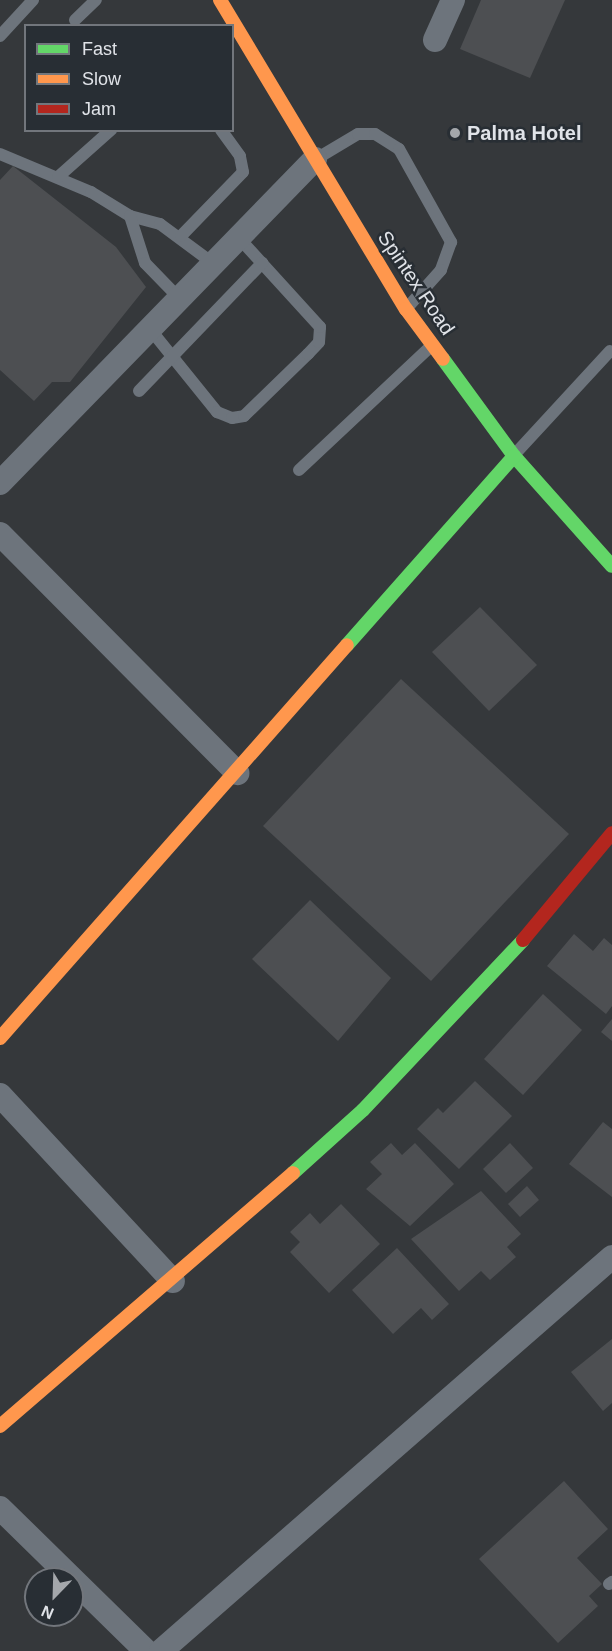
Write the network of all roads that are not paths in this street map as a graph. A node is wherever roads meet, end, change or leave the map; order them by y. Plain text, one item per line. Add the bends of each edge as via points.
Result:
1 (33, 0) edge
2 (96, 0) edge
3 (220, 0) edge
4 (453, 0) edge
5 (75, 20) dead end
6 (229, 23) edge
7 (234, 31) edge
8 (0, 36) edge
9 (435, 40) dead end
10 (109, 132) edge
11 (223, 132) edge
12 (0, 154) edge
13 (315, 159) junction
14 (57, 177) junction
15 (130, 216) junction
16 (181, 236) junction
17 (239, 238) junction
18 (262, 263) junction
19 (214, 264) junction
20 (180, 299) junction
21 (406, 309) junction
22 (150, 329) junction
23 (433, 344) junction
24 (610, 351) dead end
25 (171, 355) junction
26 (139, 391) dead end
27 (514, 456) junction
28 (299, 470) dead end
29 (2, 476) edge
30 (0, 534) edge
31 (612, 566) edge
32 (237, 773) junction
33 (612, 833) edge
34 (0, 1038) edge
35 (0, 1095) edge
36 (612, 1257) edge
37 (173, 1281) junction
38 (0, 1426) edge
39 (0, 1508) edge
40 (146, 1651) edge
41 (161, 1651) edge

1 - 8 lane
2 - 5 lane
3 - 6 street, Spintex Road
4 - 9 street
7 - 13 street, Spintex Road
10 - 14 lane
11 - 16 lane via 240,156 243,172
12 - 14 lane
13 - 17 street
13 - 21 street, Spintex Road
13 - 21 lane via 358,134 375,134 399,149 451,242 441,270
14 - 15 lane
15 - 16 lane
15 - 20 lane via 136,249
16 - 19 lane
17 - 18 lane
17 - 19 street
18 - 25 lane
18 - 25 lane via 320,327 319,342 308,354 244,416 232,418 217,412
19 - 20 street
20 - 22 street
21 - 23 street, Spintex Road
22 - 25 lane
22 - 29 street
23 - 27 street, Spintex Road
23 - 28 lane
24 - 27 lane
25 - 26 lane
27 - 31 street, Spintex Road
27 - 32 street
30 - 32 street
32 - 34 street
33 - 37 street via 427,1047
35 - 37 street
36 - 41 street
37 - 38 street
39 - 40 street

